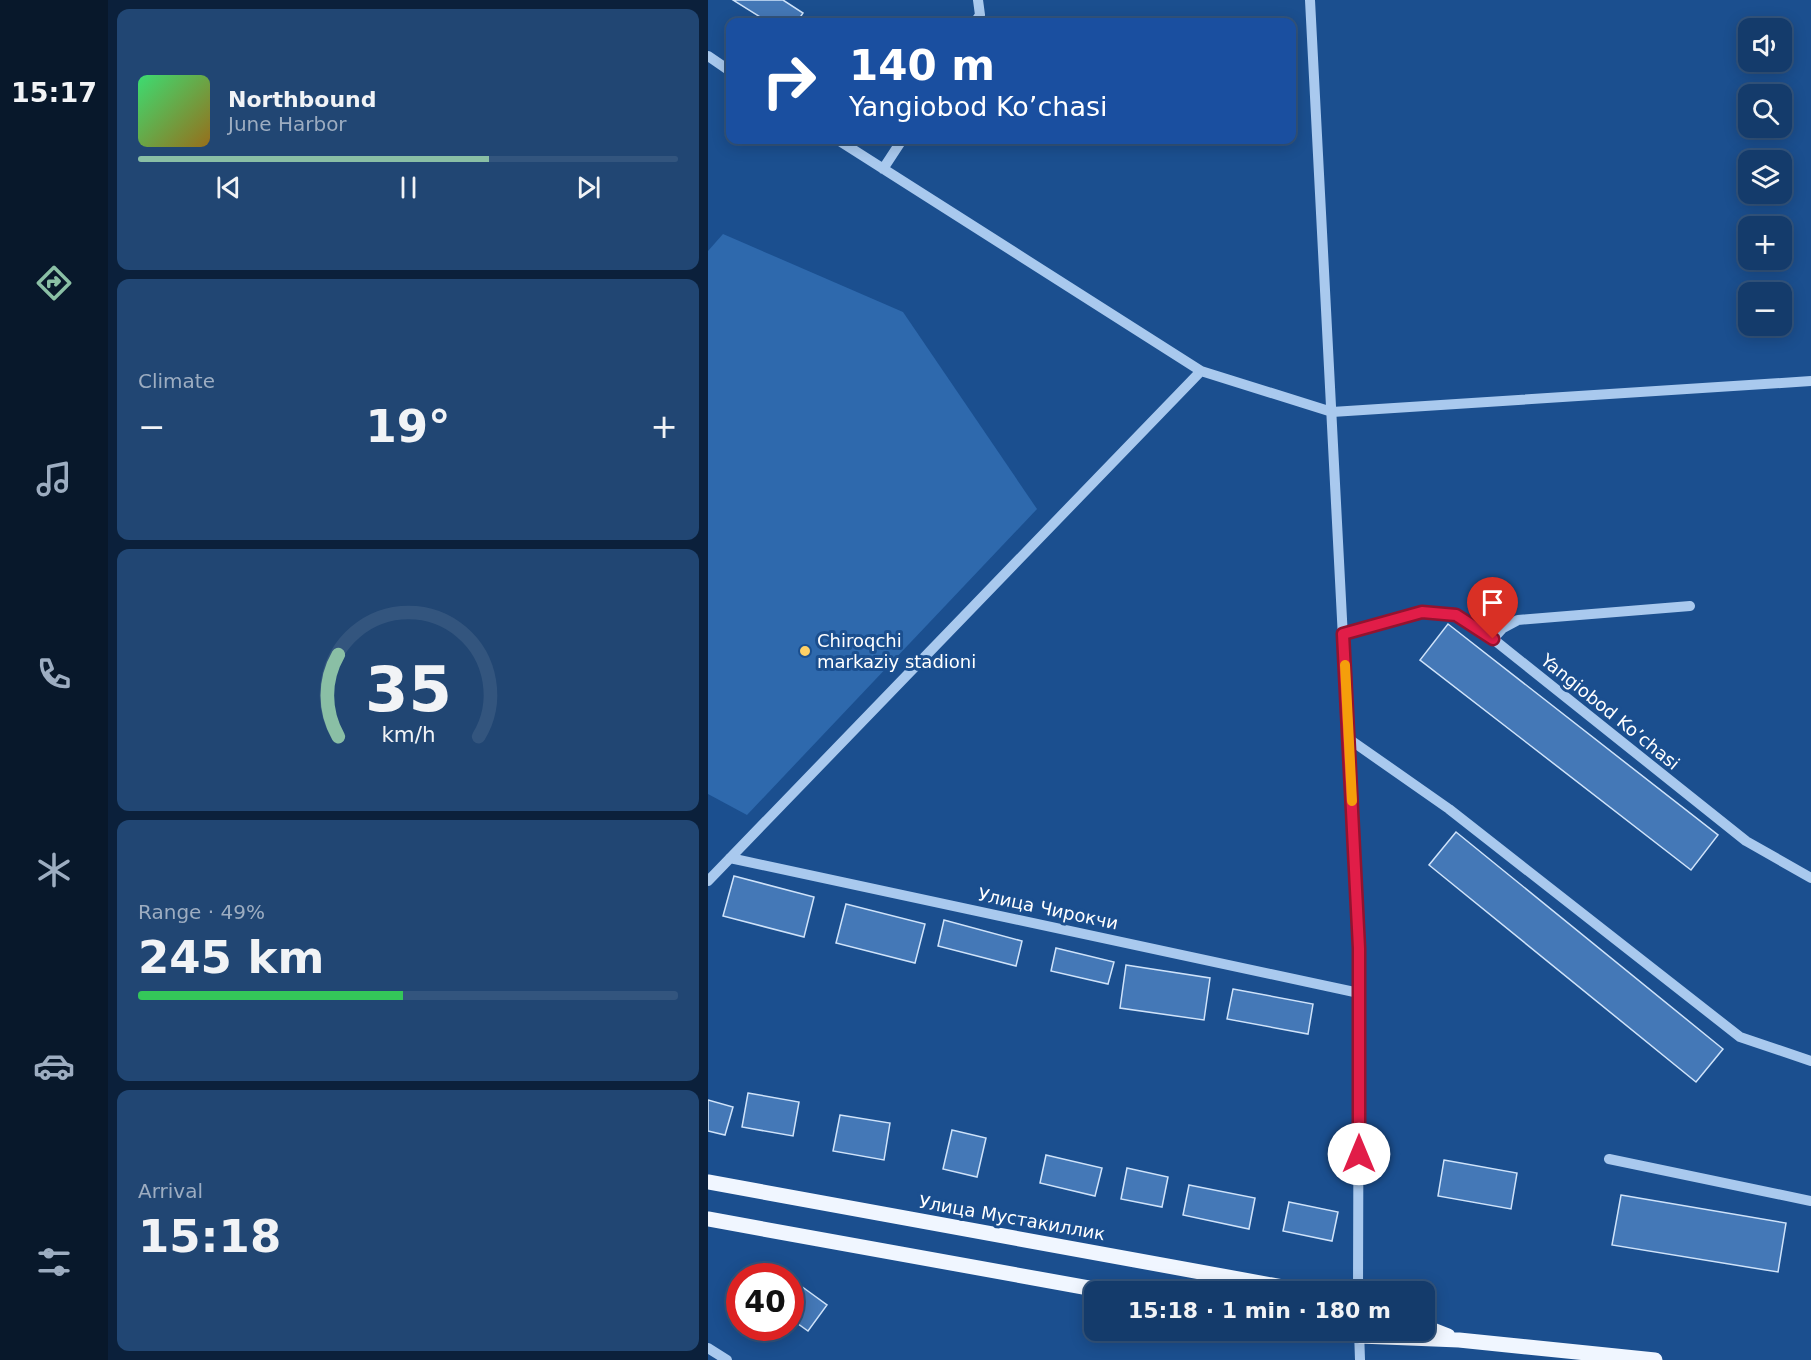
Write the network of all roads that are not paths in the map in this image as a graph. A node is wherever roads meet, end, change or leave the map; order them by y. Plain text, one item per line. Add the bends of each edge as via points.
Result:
1 (978, 0) edge
2 (1310, 0) edge
3 (978, 18) edge
4 (708, 56) edge
5 (726, 68) edge
6 (844, 144) edge
7 (899, 144) edge
8 (883, 169) junction
9 (1201, 371) junction
10 (1811, 381) edge
11 (1332, 412) junction
12 (1690, 606) dead end
13 (1343, 634) junction
14 (1493, 639) junction
15 (1349, 739) junction
16 (730, 858) junction
17 (1811, 878) edge
18 (708, 881) edge
19 (1359, 993) junction
20 (1811, 1061) edge
21 (1609, 1159) dead end
22 (708, 1182) edge
23 (1811, 1201) edge
24 (708, 1219) edge
25 (1250, 1281) edge
26 (1358, 1281) edge
27 (1084, 1287) edge
28 (1435, 1331) edge
29 (1435, 1338) edge
30 (1459, 1340) junction
31 (1359, 1341) edge
32 (708, 1348) edge
33 (727, 1360) edge
34 (1360, 1360) edge
35 (1655, 1360) edge

1 - 3 street
2 - 11 street
4 - 5 street
6 - 8 street
7 - 8 street
8 - 9 street
9 - 11 street
9 - 16 street
10 - 11 street
11 - 13 street
12 - 14 street via 1518,620
13 - 14 street, Yangiobod Ko’chasi via 1422,612 1456,615
13 - 15 street
14 - 17 street, Yangiobod Ko’chasi via 1746,841
15 - 19 street
15 - 20 street via 1449,809 1740,1037
16 - 18 street
16 - 19 street, Улица Чирокчи
19 - 26 street
21 - 23 street
22 - 25 main road, Улица Мустакиллик
24 - 27 main road
28 - 30 main road
29 - 30 main road
30 - 35 main road
31 - 34 street
32 - 33 street

